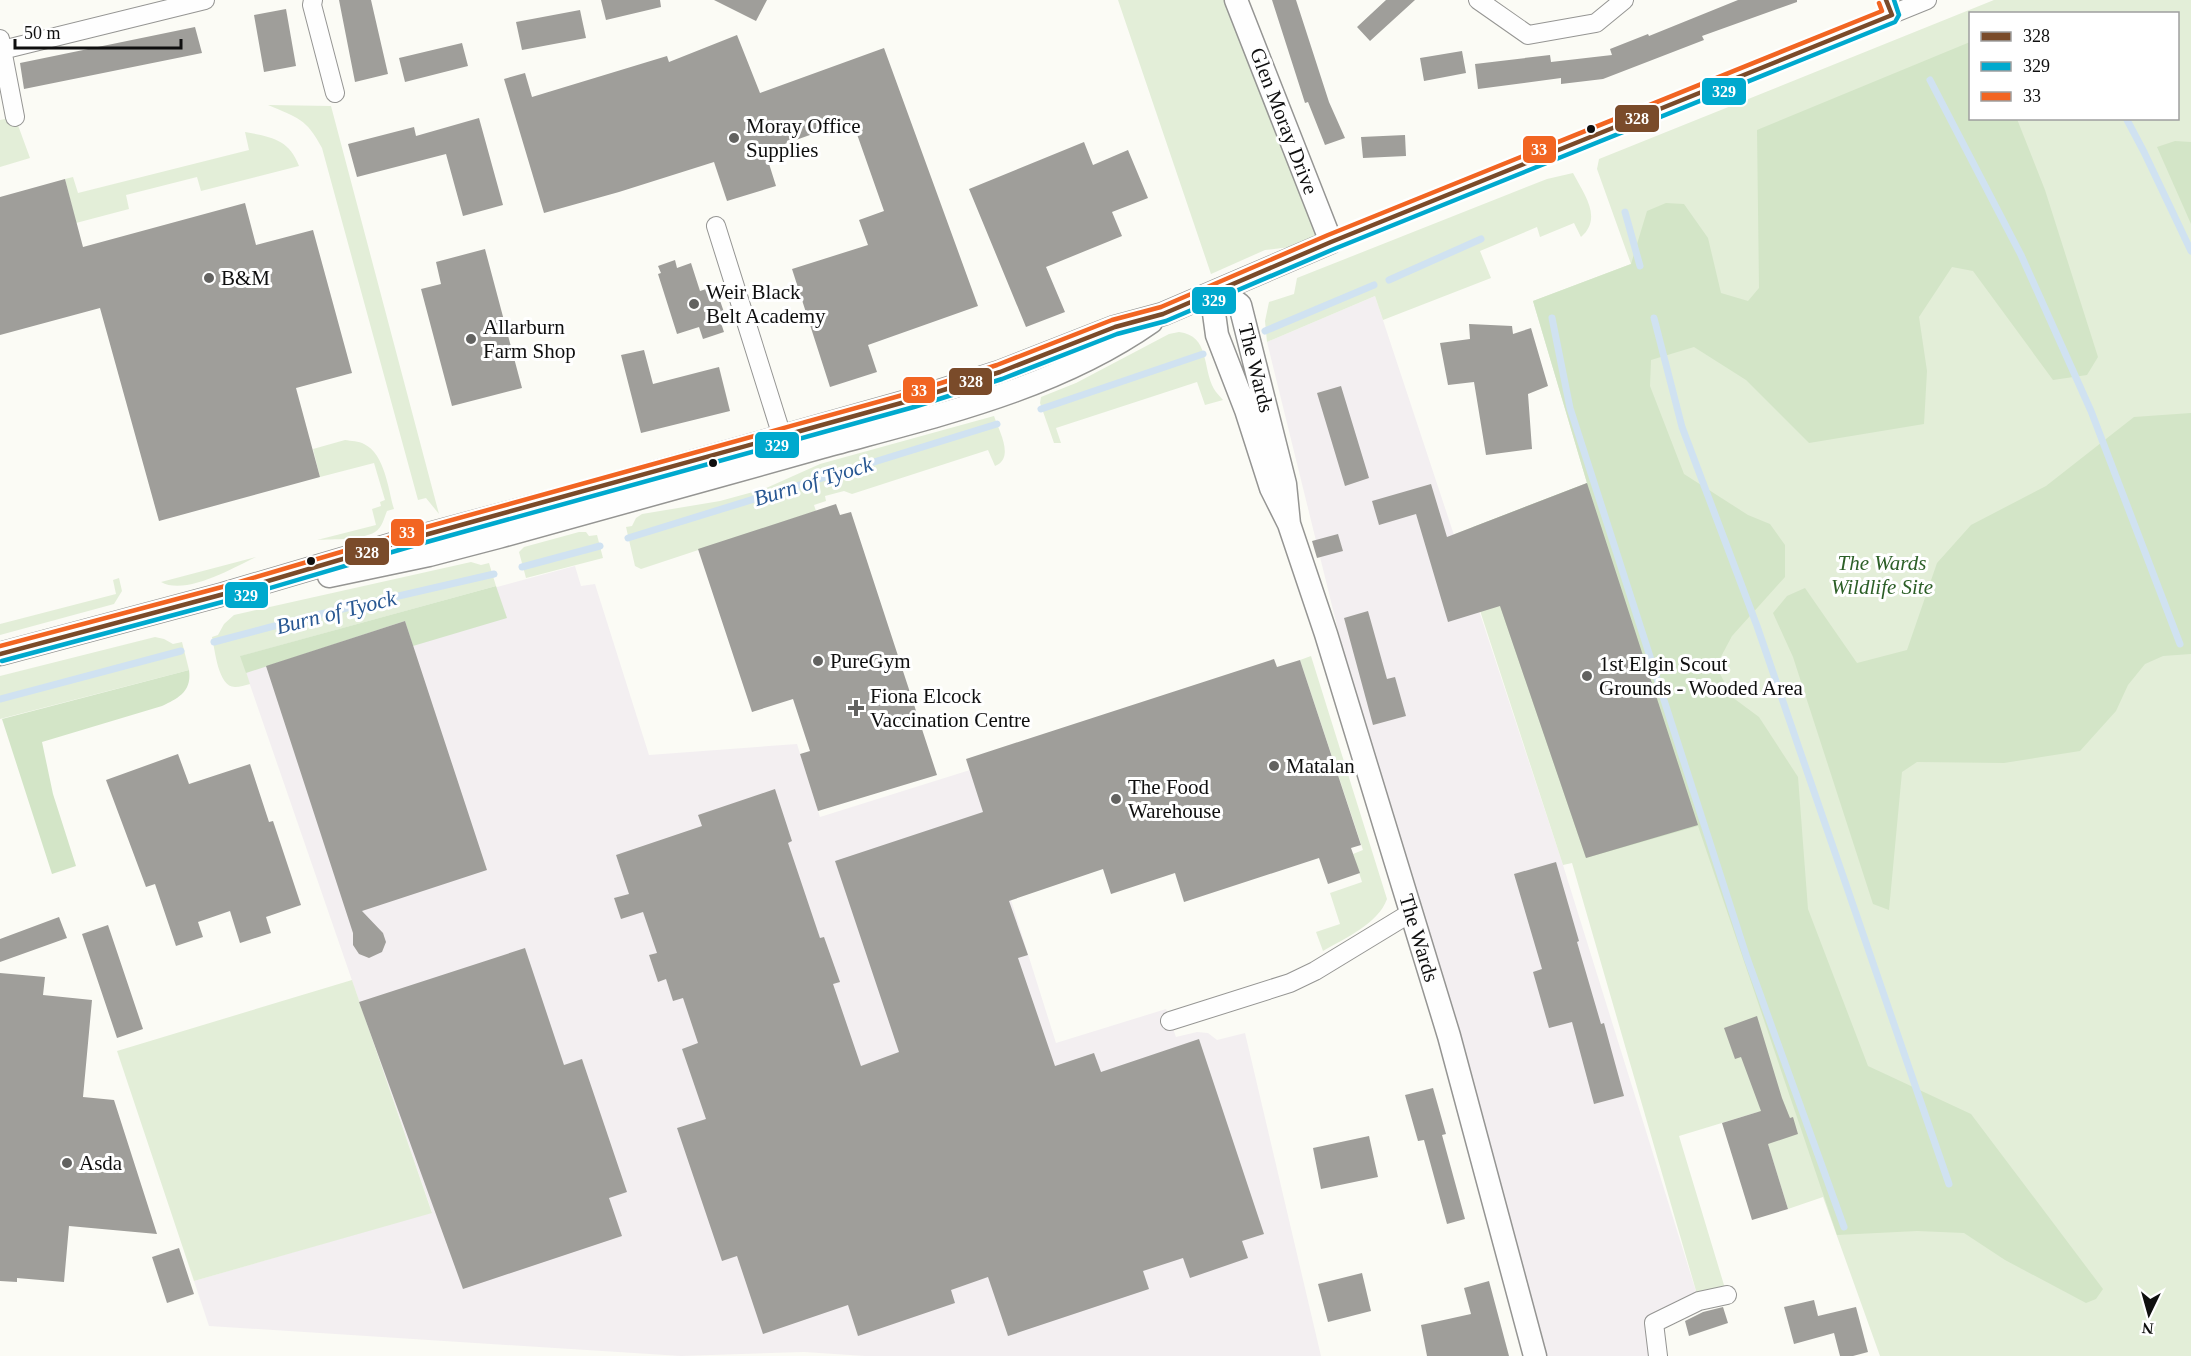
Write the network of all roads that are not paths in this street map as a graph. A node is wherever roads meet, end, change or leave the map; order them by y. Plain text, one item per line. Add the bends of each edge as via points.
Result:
1 (313, 0) edge
2 (1236, 0) edge
3 (1478, 0) edge
4 (1624, 0) edge
5 (1927, 0) edge
6 (194, 1) edge
7 (1889, 7) edge
8 (1, 44) edge
9 (334, 93) dead end
10 (15, 117) dead end
11 (716, 226) dead end
12 (1331, 242) junction
13 (1250, 278) junction
14 (1220, 290) junction
15 (1240, 305) junction
16 (1172, 310) junction
17 (1215, 324) junction
18 (785, 447) junction
19 (1289, 524) junction
20 (0, 654) edge
21 (1412, 912) junction
22 (1170, 1021) dead end
23 (1727, 1295) dead end
24 (1534, 1356) edge
25 (1658, 1356) edge

1 - 9 street
2 - 12 street, Glen Moray Drive
3 - 4 street via 1528,35 1596,24
5 - 7 street
6 - 8 street
7 - 12 street
8 - 10 street
11 - 18 street
12 - 13 street
13 - 14 street
13 - 15 street
14 - 15 street, The Wards
14 - 16 street
14 - 17 street, The Wards via 1213,306
15 - 19 street, The Wards via 1285,484
16 - 17 street via 1204,315
16 - 18 street
17 - 19 street, The Wards via 1271,488
18 - 20 street via 414,538
19 - 21 street, The Wards
21 - 22 street via 1307,975
21 - 24 street, The Wards
23 - 25 street via 1699,1301 1654,1323

